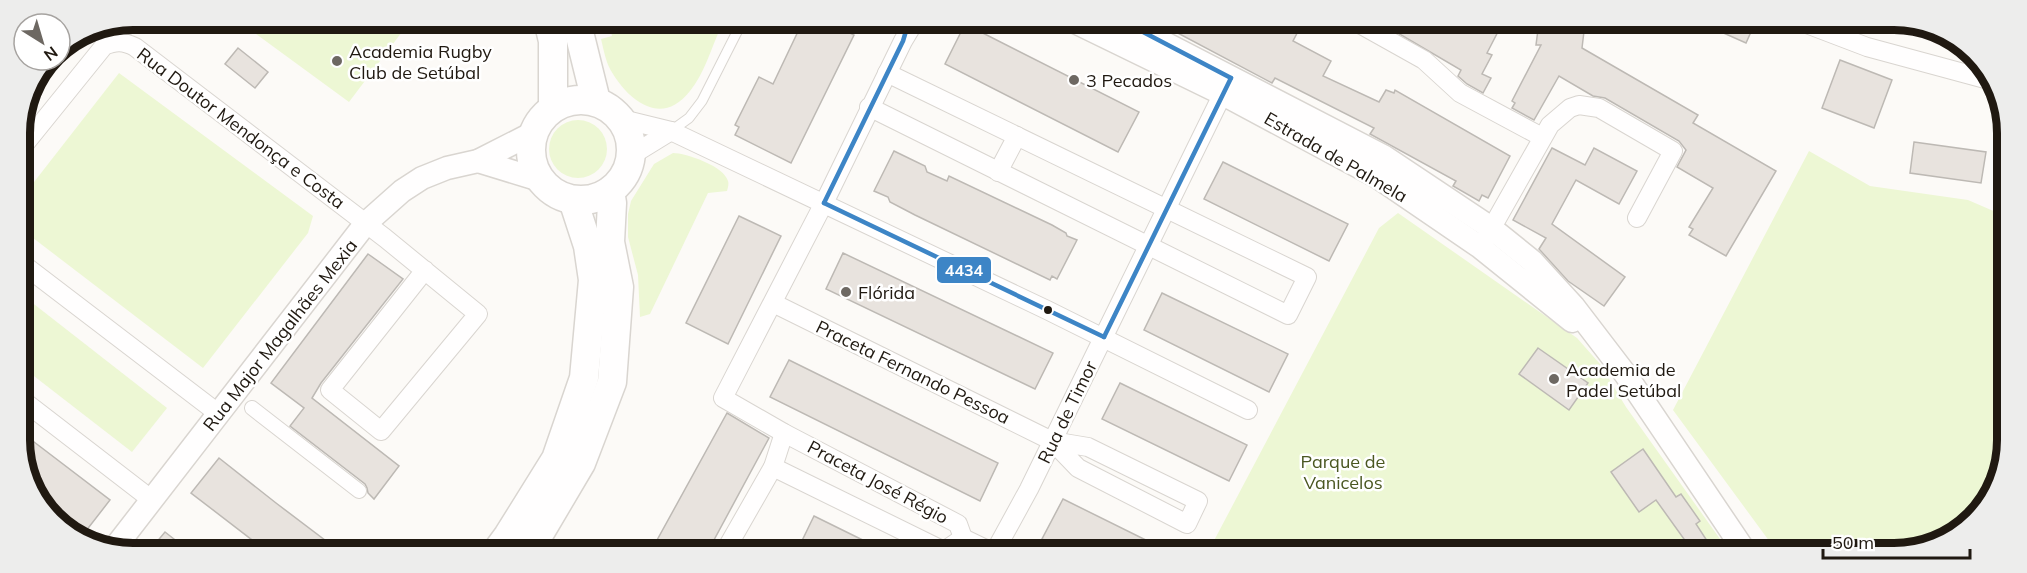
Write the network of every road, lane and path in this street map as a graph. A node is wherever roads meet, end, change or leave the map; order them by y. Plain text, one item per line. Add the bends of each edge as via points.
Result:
1 (550, 30) edge
2 (578, 30) edge
3 (739, 30) edge
4 (906, 30) edge
5 (910, 30) edge
6 (1094, 30) edge
7 (1137, 30) edge
8 (1370, 30) edge
9 (1822, 30) edge
10 (903, 41) junction
11 (888, 72) junction
12 (1981, 78) edge
13 (1227, 86) junction
14 (596, 101) junction
15 (552, 108) junction
16 (869, 108) junction
17 (622, 119) junction
18 (671, 131) junction
19 (533, 133) junction
20 (1017, 136) junction
21 (1542, 137) junction
22 (30, 138) edge
23 (632, 155) junction
24 (478, 161) junction
25 (998, 172) junction
26 (540, 180) junction
27 (610, 191) junction
28 (573, 200) junction
29 (824, 203) junction
30 (1166, 210) junction
31 (1637, 218) dead end
32 (366, 223) junction
33 (1486, 238) junction
34 (1148, 246) junction
35 (30, 269) edge
36 (425, 270) junction
37 (773, 303) junction
38 (1104, 337) junction
39 (30, 406) edge
40 (252, 408) dead end
41 (1248, 410) dead end
42 (219, 414) junction
43 (784, 433) junction
44 (1052, 441) junction
45 (773, 467) junction
46 (359, 491) dead end
47 (152, 500) junction
48 (963, 538) junction
49 (120, 542) edge
50 (502, 543) edge
51 (533, 543) edge
52 (730, 543) edge
53 (928, 543) edge
54 (956, 543) edge
55 (973, 543) edge
56 (1000, 543) edge
57 (1739, 543) edge

1 - 15 main road
2 - 14 main road
3 - 18 lane via 702,101 689,118
4 - 10 street
5 - 10 street
6 - 13 street, Estrada de Palmela
7 - 13 street, Estrada de Palmela
8 - 21 street via 1424,60 1460,93
9 - 12 street via 1867,47
10 - 11 street
11 - 16 street
11 - 20 street
13 - 30 street, Rua de Timor
13 - 33 street, Estrada de Palmela via 1383,156
14 - 15 main road via 566,101
14 - 17 main road
15 - 19 main road
16 - 25 street
16 - 29 street
17 - 18 street
17 - 23 main road via 630,136
18 - 23 street
18 - 29 street
19 - 24 street, Rua Major Magalhães Mexia
19 - 26 main road via 531,157
20 - 25 street
20 - 30 street
21 - 31 street via 1570,108 1590,106 1673,152
21 - 33 street
22 - 32 street, Rua Doutor Mendonça e Costa via 104,46 124,42 135,46
23 - 27 main road via 628,169
24 - 26 street
24 - 32 street, Rua Major Magalhães Mexia via 447,168 417,181
25 - 34 street
26 - 28 main road via 560,196
27 - 28 main road via 592,199
27 - 51 main road via 610,242 619,287 612,382 581,463
28 - 50 main road via 588,246 593,280 584,378 556,459
29 - 37 street
29 - 38 street
30 - 34 street, Rua de Timor
30 - 34 street via 1307,278 1288,315
32 - 36 street, Rua Doutor Mendonça e Costa
32 - 42 street, Rua Major Magalhães Mexia
33 - 57 street, Estrada de Palmela via 1532,261 1574,307 1626,375
34 - 38 street, Rua de Timor
35 - 42 street
36 - 36 street, Rua Doutor Mendonça e Costa via 330,390 381,431 478,314
37 - 43 street, Praceta José Régio via 723,398
37 - 44 street, Praceta Fernando Pessoa
38 - 41 street
38 - 44 street, Rua de Timor
39 - 47 street
40 - 46 street
42 - 47 street, Rua Major Magalhães Mexia
43 - 45 street, Praceta José Régio
43 - 48 street, Praceta José Régio via 958,524
44 - 44 street via 1078,468 1187,524 1198,501 1088,447
44 - 56 street, Rua de Timor
45 - 52 street
45 - 53 street, Praceta José Régio
47 - 49 street, Rua Major Magalhães Mexia
48 - 54 street, Praceta José Régio
48 - 55 street, Praceta José Régio

